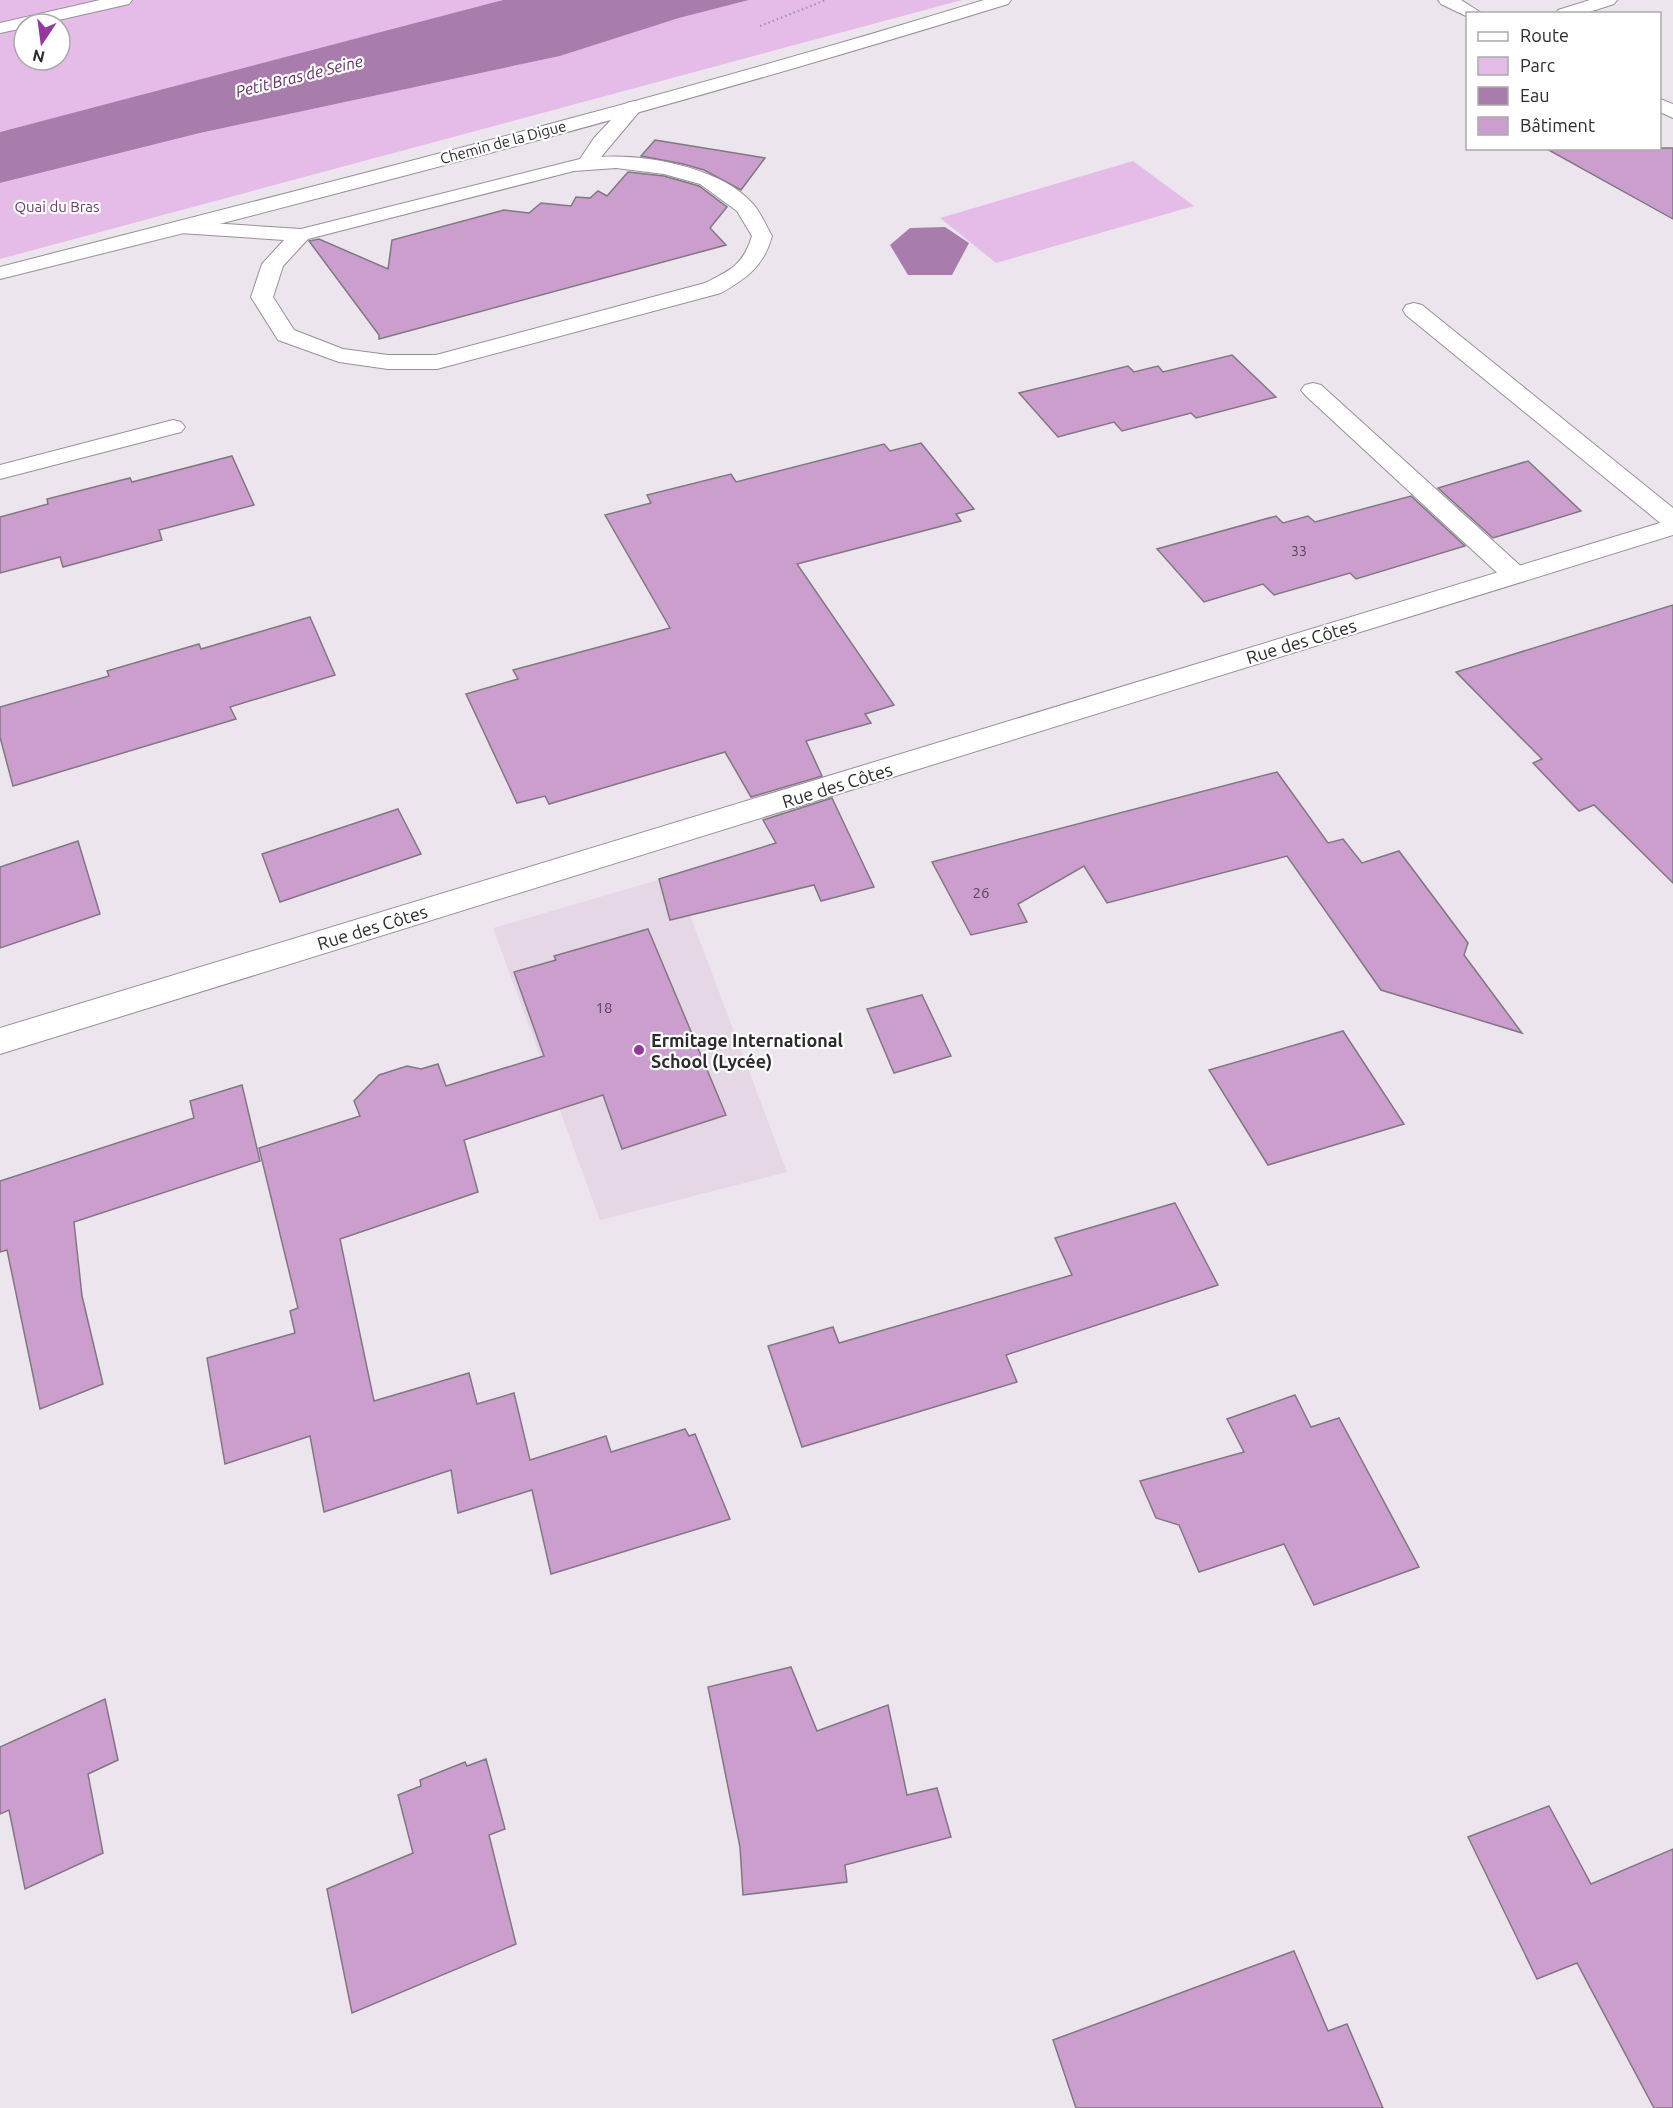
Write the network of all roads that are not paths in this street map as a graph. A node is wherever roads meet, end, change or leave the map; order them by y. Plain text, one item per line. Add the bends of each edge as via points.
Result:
1 (123, 0) edge
2 (1002, 0) edge
3 (1447, 0) edge
4 (1608, 0) edge
5 (1471, 12) edge
6 (1570, 12) edge
7 (0, 28) edge
8 (634, 107) junction
9 (586, 164) junction
10 (180, 227) junction
11 (301, 235) junction
12 (0, 273) edge
13 (1414, 310) dead end
14 (1313, 390) dead end
15 (173, 427) dead end
16 (0, 472) edge
17 (1673, 521) edge
18 (1673, 527) edge
19 (1515, 575) junction
20 (0, 1041) edge

1 - 7 street
2 - 8 street, Chemin de la Digue via 807,60
3 - 5 street
4 - 6 street
8 - 9 street via 601,141
8 - 10 street, Chemin de la Digue
9 - 11 street
9 - 11 street via 646,165 707,180 745,207 762,236 758,253 746,270 713,288 437,362 388,362 339,355 286,335 262,297 273,264
10 - 11 street
10 - 12 street, Chemin de la Digue
13 - 17 street
14 - 19 street
15 - 16 street
18 - 19 street, Rue des Côtes
19 - 20 street, Rue des Côtes

